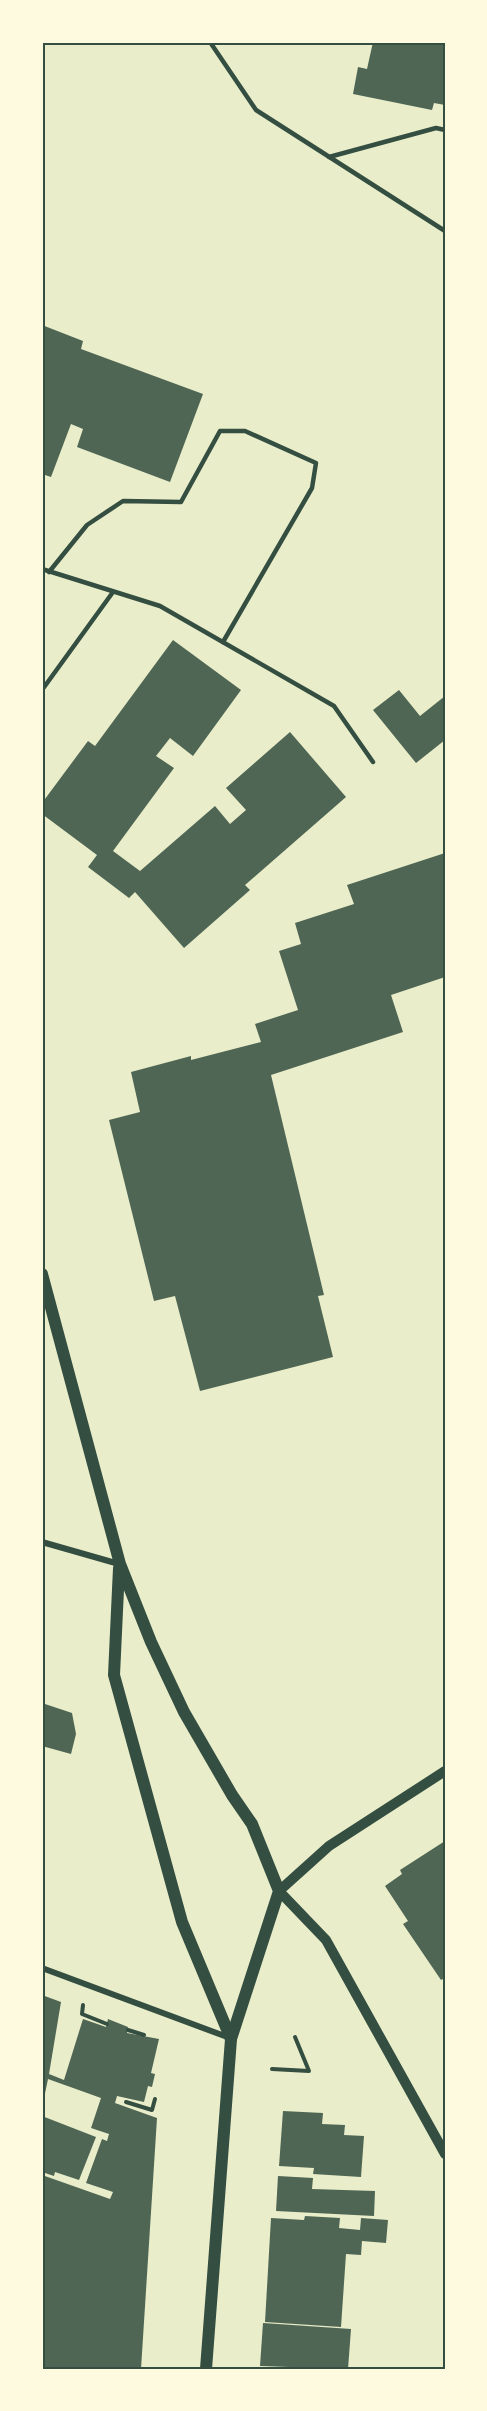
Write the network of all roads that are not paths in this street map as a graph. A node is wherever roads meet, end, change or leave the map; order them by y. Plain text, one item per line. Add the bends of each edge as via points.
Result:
1 (210, 42) edge
2 (445, 130) edge
3 (329, 157) junction
4 (445, 231) edge
5 (42, 570) edge
6 (49, 572) junction
7 (113, 592) junction
8 (223, 642) junction
9 (42, 690) edge
10 (373, 762) dead end
11 (42, 1274) edge
12 (42, 1542) edge
13 (120, 1564) junction
14 (445, 1771) edge
15 (279, 1891) junction
16 (42, 1968) edge
17 (231, 2039) junction
18 (445, 2154) edge
19 (206, 2369) edge

1 - 3 lane via 256,110
2 - 3 lane via 436,128
3 - 4 lane
5 - 6 lane
6 - 7 lane
6 - 8 lane via 87,525 123,501 181,502 220,431 245,431 316,463 312,488
7 - 8 lane via 160,606
7 - 9 lane
8 - 10 lane via 334,706
11 - 13 main road
12 - 13 street
13 - 15 main road via 175,1692 252,1824
13 - 17 main road via 114,1675 182,1922
14 - 15 street via 329,1846
15 - 17 main road
15 - 18 street via 326,1940
16 - 17 street
17 - 19 main road

